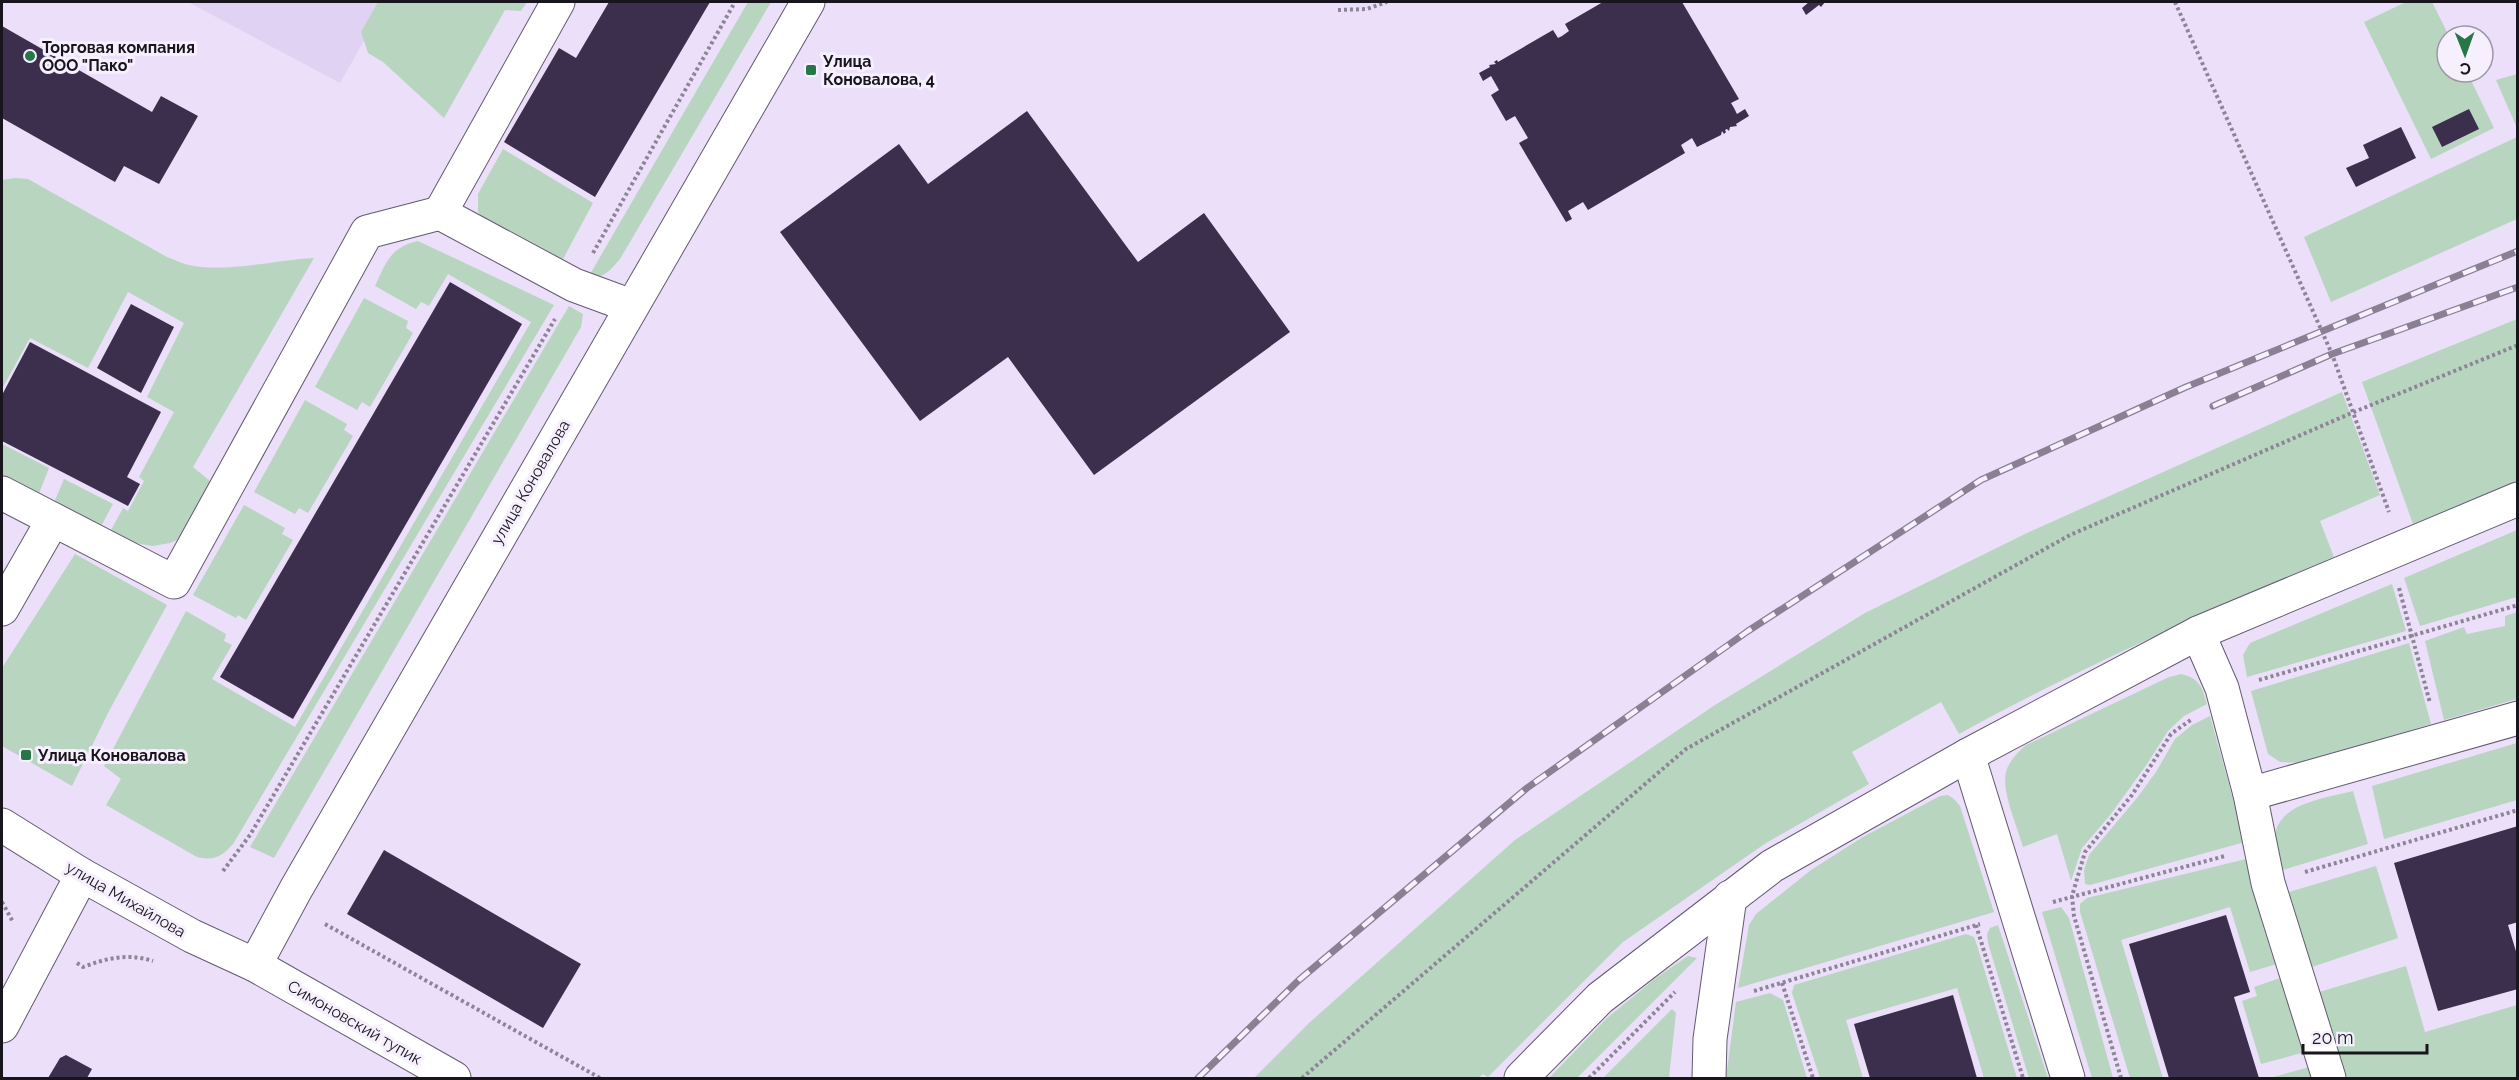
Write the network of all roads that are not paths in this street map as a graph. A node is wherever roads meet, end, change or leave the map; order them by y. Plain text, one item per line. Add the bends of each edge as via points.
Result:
1 (558, 2) edge
2 (808, 2) edge
3 (440, 213) junction
4 (631, 306) junction
5 (2, 494) edge
6 (2517, 499) edge
7 (53, 520) junction
8 (2, 609) edge
9 (2198, 633) junction
10 (2517, 718) edge
11 (1968, 755) junction
12 (2250, 794) junction
13 (2, 825) edge
14 (82, 874) junction
15 (1730, 897) junction
16 (255, 965) junction
17 (2, 1026) edge
18 (454, 1078) edge
19 (1521, 1078) edge
20 (1709, 1078) edge
21 (2068, 1078) edge
22 (2329, 1078) edge

1 - 3 street
2 - 4 street, улица Коновалова
3 - 4 street via 574,285
3 - 7 street via 367,232 174,582
4 - 16 street, улица Коновалова
5 - 7 street
6 - 9 street
7 - 8 street
9 - 11 street
9 - 12 street via 2222,688
10 - 12 street
11 - 15 street via 1772,866
11 - 21 street
12 - 22 street via 2268,883
13 - 14 street, улица Михайлова
14 - 16 street, улица Михайлова via 192,936
14 - 17 street
15 - 19 street via 1600,998
15 - 20 street via 1710,1039
16 - 18 street, Симоновский тупик

